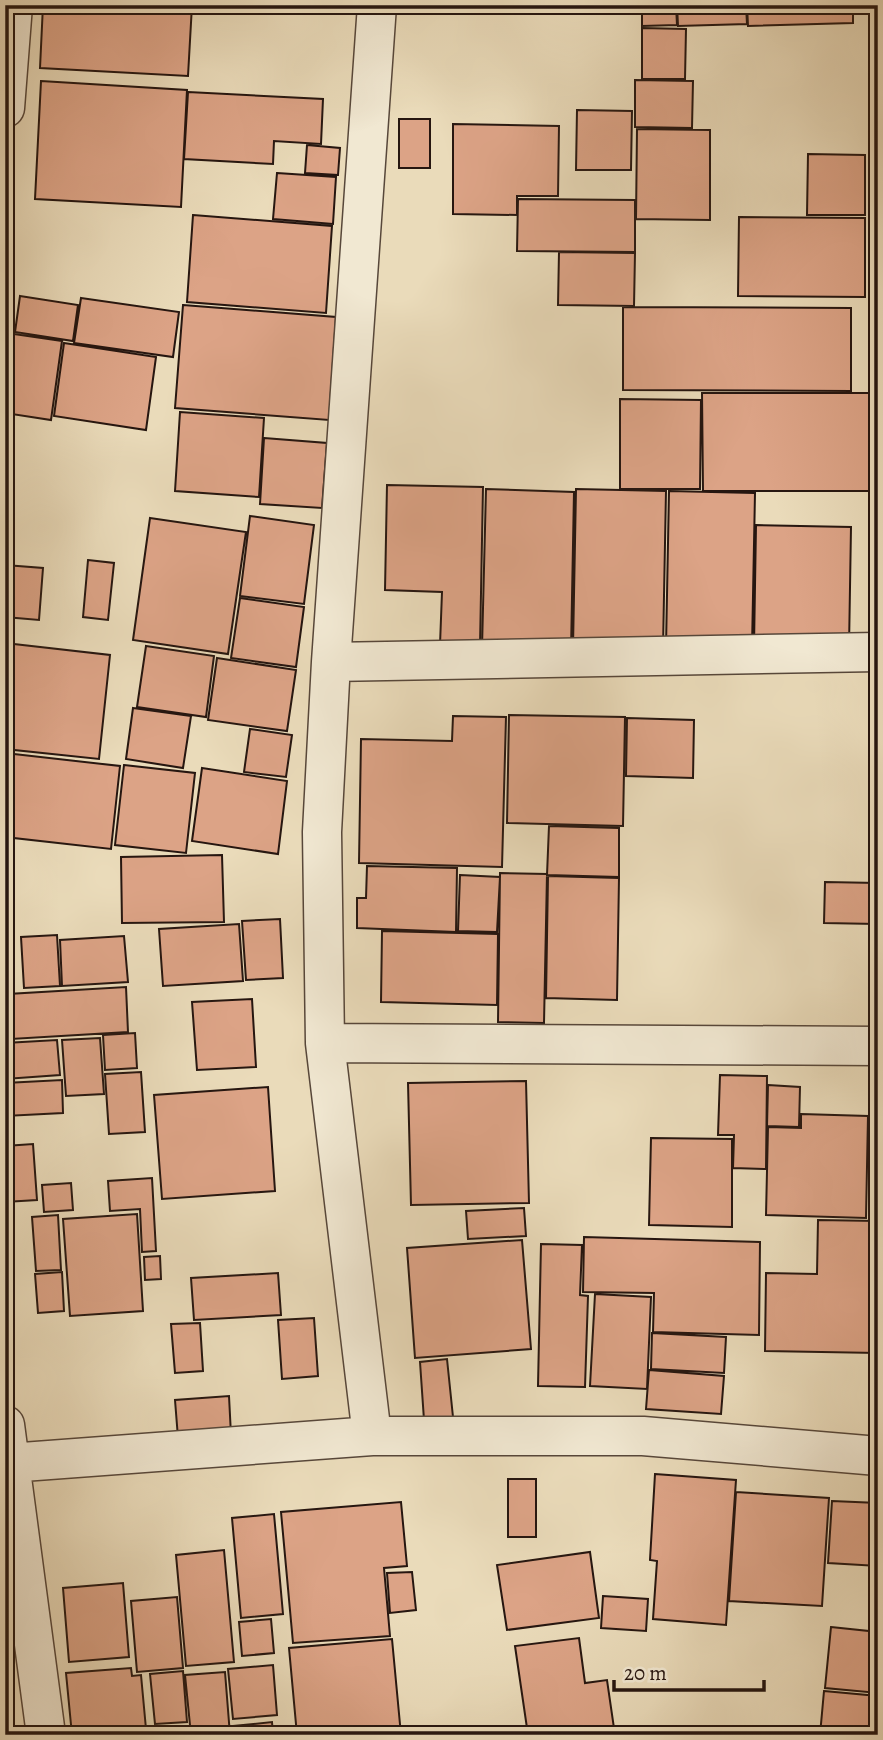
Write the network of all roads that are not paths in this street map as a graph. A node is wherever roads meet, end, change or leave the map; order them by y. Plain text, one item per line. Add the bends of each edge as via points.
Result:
1 (13, 5) edge
2 (377, 5) edge
3 (5, 108) edge
4 (878, 652) edge
5 (331, 662) junction
6 (325, 1043) junction
7 (878, 1046) edge
8 (5, 1425) edge
9 (372, 1436) junction
10 (878, 1456) edge
11 (9, 1464) junction
12 (46, 1735) edge

1 - 3 street
2 - 5 street
4 - 5 street
5 - 6 street via 323,832
6 - 7 street
6 - 9 street
8 - 11 street
9 - 10 street via 643,1436
9 - 11 street
11 - 12 street

